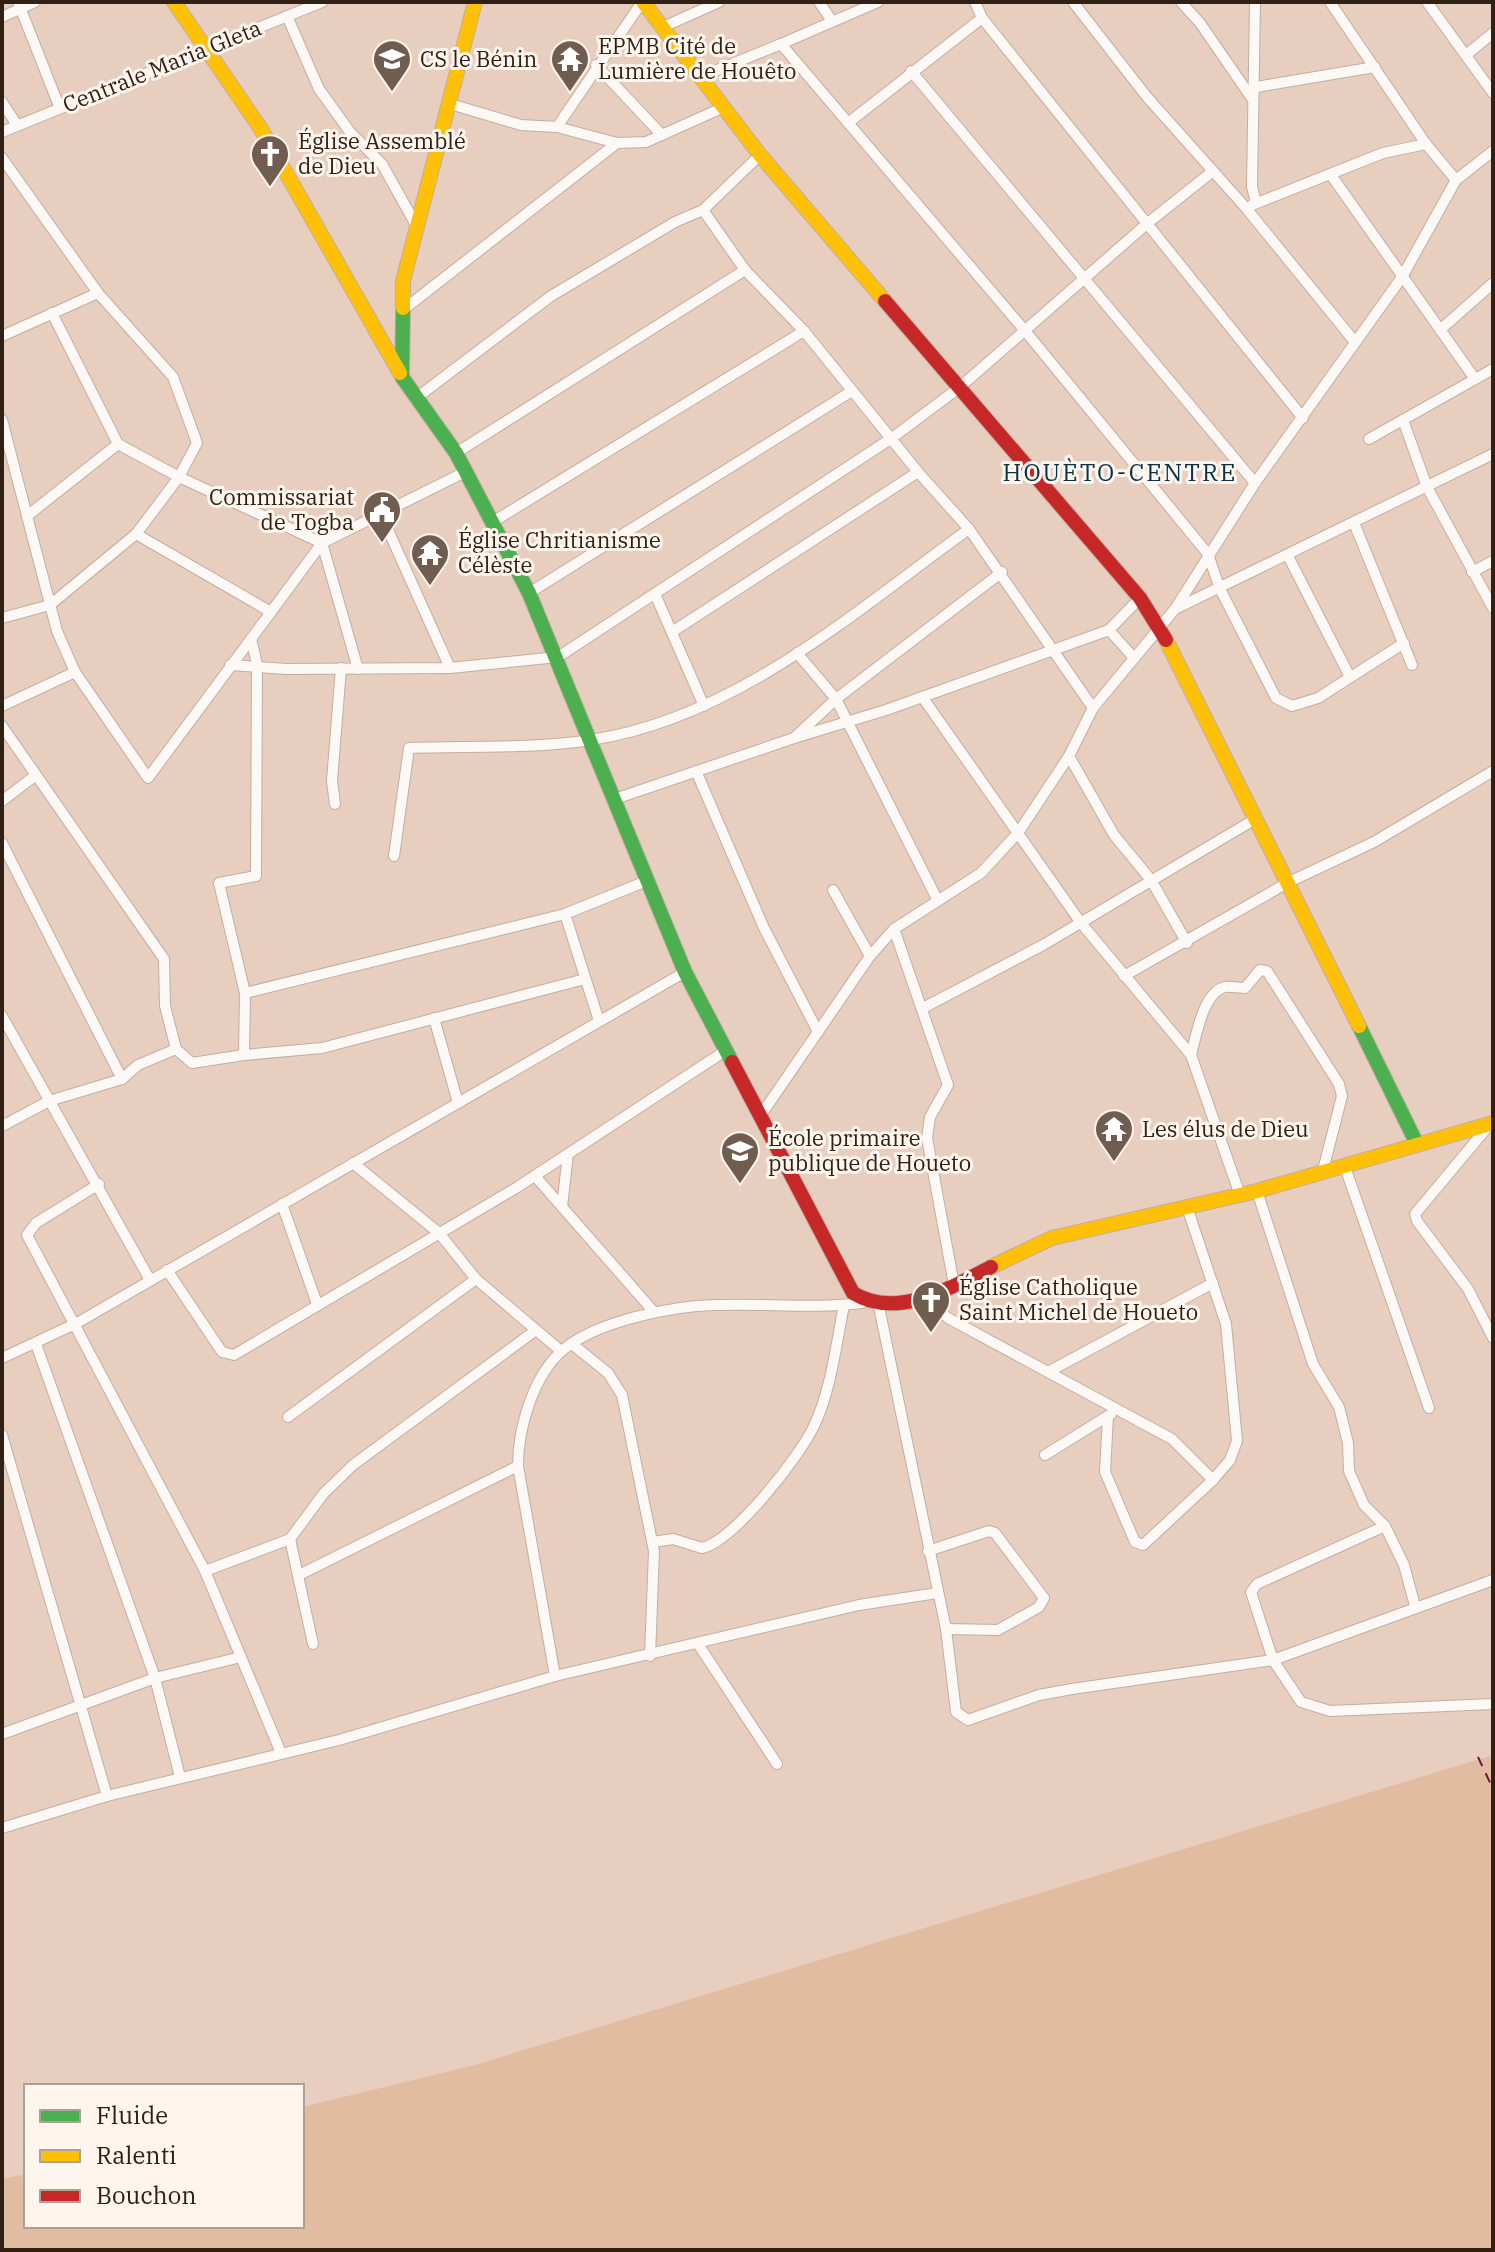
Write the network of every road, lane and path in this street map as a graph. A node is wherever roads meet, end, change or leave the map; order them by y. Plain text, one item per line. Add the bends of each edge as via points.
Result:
1 (35, 2) edge
2 (174, 2) edge
3 (322, 2) edge
4 (475, 2) edge
5 (643, 2) edge
6 (719, 2) edge
7 (819, 2) edge
8 (878, 2) edge
9 (975, 2) edge
10 (1073, 2) edge
11 (1181, 2) edge
12 (1255, 2) edge
13 (1330, 2) edge
14 (1427, 2) edge
15 (20, 5) edge
16 (287, 16) junction
17 (2, 17) edge
18 (982, 18) junction
19 (832, 21) junction
20 (663, 27) junction
21 (1493, 33) edge
22 (781, 44) junction
23 (206, 50) junction
24 (1466, 55) junction
25 (596, 65) junction
26 (1375, 67) junction
27 (911, 71) junction
28 (700, 77) junction
29 (1256, 87) junction
30 (1493, 93) edge
31 (1253, 100) junction
32 (2, 102) edge
33 (447, 103) junction
34 (59, 106) junction
35 (722, 108) junction
36 (848, 123) junction
37 (17, 125) junction
38 (557, 127) junction
39 (2, 132) edge
40 (662, 135) junction
41 (617, 143) junction
42 (1426, 144) junction
43 (1493, 151) edge
44 (760, 155) junction
45 (2, 158) edge
46 (1213, 171) junction
47 (1331, 175) junction
48 (1456, 180) junction
49 (1251, 205) junction
50 (703, 210) junction
51 (1149, 222) junction
52 (416, 225) junction
53 (745, 270) junction
54 (1402, 277) junction
55 (1087, 278) junction
56 (1493, 283) edge
57 (98, 293) junction
58 (403, 310) junction
59 (52, 313) junction
60 (1440, 330) junction
61 (804, 331) junction
62 (1026, 332) junction
63 (2, 336) edge
64 (1355, 342) junction
65 (1493, 369) edge
66 (402, 377) junction
67 (1475, 379) junction
68 (960, 387) junction
69 (852, 391) junction
70 (415, 399) junction
71 (1303, 418) junction
72 (2, 420) edge
73 (1403, 420) junction
74 (892, 438) junction
75 (1369, 439) dead end
76 (118, 444) junction
77 (456, 453) junction
78 (1493, 454) edge
79 (465, 472) junction
80 (918, 472) junction
81 (179, 477) junction
82 (1255, 483) junction
83 (1427, 487) junction
84 (380, 512) junction
85 (27, 516) junction
86 (491, 523) junction
87 (1354, 523) junction
88 (969, 529) junction
89 (136, 534) junction
90 (322, 543) junction
91 (1208, 554) junction
92 (1288, 556) junction
93 (1493, 561) edge
94 (1002, 572) junction
95 (1472, 572) junction
96 (1220, 589) junction
97 (529, 593) junction
98 (655, 594) junction
99 (1140, 598) junction
100 (50, 605) junction
101 (1175, 609) junction
102 (1492, 610) edge
103 (271, 612) junction
104 (2, 618) edge
105 (1160, 627) junction
106 (1109, 630) junction
107 (672, 632) junction
108 (251, 639) junction
109 (1404, 643) junction
110 (1052, 649) junction
111 (797, 653) junction
112 (558, 657) junction
113 (1134, 658) junction
114 (257, 664) junction
115 (230, 665) junction
116 (1412, 665) dead end
117 (341, 668) junction
118 (450, 668) junction
119 (358, 669) junction
120 (75, 672) junction
121 (1350, 677) junction
122 (923, 698) junction
123 (836, 699) junction
124 (2, 706) edge
125 (704, 706) junction
126 (1093, 708) junction
127 (849, 722) junction
128 (2, 726) edge
129 (794, 738) junction
130 (591, 740) junction
131 (1069, 756) junction
132 (696, 771) junction
133 (1493, 771) edge
134 (36, 775) junction
135 (612, 800) junction
136 (2, 801) edge
137 (335, 804) dead end
138 (1257, 818) junction
139 (1018, 833) junction
140 (2, 843) edge
141 (394, 856) dead end
142 (649, 880) junction
143 (1151, 880) junction
144 (1289, 882) junction
145 (833, 890) dead end
146 (937, 899) junction
147 (565, 914) junction
148 (1081, 923) junction
149 (894, 929) junction
150 (1187, 943) junction
151 (870, 956) junction
152 (685, 972) junction
153 (1124, 976) junction
154 (585, 979) junction
155 (245, 993) junction
156 (923, 1008) junction
157 (2, 1016) edge
158 (434, 1018) junction
159 (599, 1021) junction
160 (818, 1032) junction
161 (176, 1049) junction
162 (725, 1051) junction
163 (244, 1055) junction
164 (1191, 1055) junction
165 (122, 1079) junction
166 (49, 1101) junction
167 (458, 1103) junction
168 (761, 1115) junction
169 (1492, 1123) edge
170 (2, 1126) edge
171 (1417, 1144) junction
172 (568, 1154) junction
173 (353, 1163) junction
174 (1345, 1167) junction
175 (1322, 1174) junction
176 (535, 1176) junction
177 (99, 1184) junction
178 (1257, 1191) junction
179 (1240, 1195) junction
180 (282, 1204) junction
181 (562, 1207) junction
182 (1187, 1207) junction
183 (439, 1233) junction
184 (167, 1270) junction
185 (476, 1279) junction
186 (150, 1280) junction
187 (1213, 1283) junction
188 (954, 1285) junction
189 (924, 1298) junction
190 (862, 1303) junction
191 (317, 1304) junction
192 (844, 1305) junction
193 (879, 1307) junction
194 (654, 1312) junction
195 (77, 1323) junction
196 (536, 1330) junction
197 (1493, 1338) edge
198 (36, 1344) junction
199 (572, 1344) junction
200 (561, 1351) junction
201 (2, 1358) edge
202 (1048, 1372) junction
203 (1429, 1408) dead end
204 (1120, 1409) junction
205 (1108, 1416) junction
206 (288, 1417) dead end
207 (2, 1435) edge
208 (1045, 1455) dead end
209 (518, 1466) junction
210 (1213, 1480) junction
211 (1385, 1526) junction
212 (290, 1539) junction
213 (653, 1542) junction
214 (928, 1551) junction
215 (205, 1571) junction
216 (301, 1574) junction
217 (1493, 1580) edge
218 (937, 1593) junction
219 (1415, 1606) junction
220 (946, 1629) junction
221 (313, 1644) dead end
222 (698, 1644) junction
223 (650, 1656) junction
224 (241, 1657) junction
225 (1273, 1660) junction
226 (555, 1676) junction
227 (155, 1678) junction
228 (1493, 1704) edge
229 (81, 1706) junction
230 (2, 1734) edge
231 (281, 1753) junction
232 (777, 1764) dead end
233 (180, 1777) junction
234 (107, 1796) junction
235 (2, 1828) edge

1 - 15 street
2 - 23 street
3 - 16 street, Centrale Maria Gleta
4 - 33 street
5 - 20 street
5 - 25 street
6 - 20 street
7 - 19 street
8 - 19 street
9 - 18 street
10 - 46 street
11 - 31 street
12 - 29 street
13 - 26 street
14 - 24 street
15 - 17 street
15 - 34 street
16 - 23 street, Centrale Maria Gleta
16 - 52 street via 319,89 382,164
18 - 27 street
18 - 51 street
19 - 22 street
20 - 28 street
21 - 24 street
22 - 28 street
22 - 36 street
23 - 34 street, Centrale Maria Gleta
23 - 66 street via 311,213
24 - 30 street
25 - 38 street
25 - 40 street
26 - 29 street
26 - 42 street
27 - 36 street
27 - 55 street
28 - 35 street
29 - 31 street
31 - 49 street
32 - 37 street
33 - 38 street via 521,125
33 - 52 street
34 - 37 street, Centrale Maria Gleta
35 - 40 street
35 - 44 street
36 - 62 street
37 - 39 street, Centrale Maria Gleta
38 - 41 street
40 - 41 street via 646,142
41 - 58 street
42 - 47 street via 1383,153
42 - 48 street
43 - 48 street
44 - 50 street
44 - 68 street
45 - 57 street
46 - 49 street
46 - 51 street
47 - 49 street
47 - 54 street
48 - 54 street
49 - 64 street
50 - 53 street
50 - 70 street via 551,296
51 - 55 street
51 - 71 street
52 - 58 street via 403,281
53 - 61 street
53 - 77 street
54 - 60 street
54 - 64 street
55 - 62 street
55 - 82 street
56 - 60 street
57 - 59 street
57 - 81 street via 178,384 197,443
58 - 66 street
59 - 63 street
59 - 76 street
60 - 67 street
61 - 69 street
61 - 86 street
62 - 68 street
62 - 91 street
64 - 71 street
65 - 67 street
66 - 70 street
67 - 73 street
68 - 74 street
68 - 99 street
69 - 74 street
69 - 97 street
70 - 77 street
71 - 82 street
72 - 85 street
73 - 75 street
73 - 83 street
74 - 80 street
74 - 98 street
76 - 81 street
76 - 85 street
77 - 79 street
78 - 83 street
79 - 84 street
79 - 86 street
80 - 88 street
80 - 107 street
81 - 89 street
81 - 90 street
82 - 91 street
83 - 87 street
83 - 95 street
84 - 90 street
84 - 118 street
85 - 100 street
86 - 97 street
87 - 92 street
87 - 109 street
88 - 94 street
88 - 111 street
89 - 100 street
89 - 103 street
90 - 103 street
90 - 119 street
91 - 96 street
91 - 101 street
92 - 96 street
92 - 121 street
93 - 95 street
94 - 110 street
94 - 123 street
95 - 102 street
96 - 101 street
96 - 121 street via 1276,698 1292,706 1318,698
97 - 112 street
98 - 107 street
98 - 112 street
99 - 105 street
99 - 106 street
100 - 104 street
100 - 120 street
101 - 105 street
103 - 108 street
105 - 113 street
105 - 138 street
106 - 110 street
106 - 113 street
107 - 125 street
108 - 114 street
108 - 115 street
109 - 116 street
109 - 121 street
110 - 122 street
110 - 126 street
111 - 123 street
111 - 125 street
112 - 118 street
112 - 130 street
113 - 126 street
114 - 115 street
114 - 117 street
114 - 155 street via 256,876 219,883
115 - 120 street via 148,778
117 - 119 street
117 - 137 street via 332,781
118 - 119 street
120 - 124 street
122 - 127 street
122 - 139 street
123 - 127 street
123 - 129 street
125 - 130 street
126 - 131 street
127 - 129 street
127 - 146 street
128 - 134 street
129 - 132 street
130 - 135 street
130 - 141 street via 409,748
131 - 139 street
131 - 143 street via 1114,835
132 - 135 street
132 - 160 street via 764,928
133 - 144 street via 1374,842
134 - 136 street
134 - 161 street via 164,959 165,1006
135 - 142 street
138 - 143 street
138 - 144 street
139 - 146 street via 981,873
139 - 148 street
140 - 165 street
142 - 147 street
142 - 152 street
143 - 148 street
143 - 150 street
144 - 150 street
144 - 171 street
145 - 151 street
146 - 149 street
147 - 154 street
147 - 155 street
148 - 153 street
148 - 156 street
149 - 151 street
149 - 156 street
150 - 153 street
151 - 160 street
152 - 159 street
152 - 162 street
153 - 164 street
154 - 158 street
154 - 159 street
155 - 163 street
156 - 188 street via 948,1085 930,1117 927,1138
157 - 166 street
158 - 163 street via 322,1048
158 - 167 street
159 - 167 street
160 - 168 street
161 - 163 street via 192,1063
161 - 165 street via 138,1065
162 - 168 street
162 - 172 street
164 - 175 street via 1215,994 1227,987 1245,988 1260,970 1267,971 1342,1096
164 - 179 street
165 - 166 street
166 - 170 street
166 - 177 street
167 - 173 street
168 - 190 street
169 - 171 street
169 - 197 street via 1415,1214 1468,1289
171 - 174 street
172 - 176 street
172 - 181 street
173 - 180 street
173 - 183 street
174 - 175 street
174 - 203 street
175 - 178 street
176 - 181 street
176 - 183 street
177 - 186 street
177 - 195 street via 36,1223 27,1235
178 - 179 street
178 - 211 street via 1313,1364 1339,1407 1349,1471 1364,1505
179 - 182 street
180 - 184 street
180 - 191 street
181 - 194 street
182 - 187 street
182 - 188 street via 1029,1245
183 - 185 street
183 - 191 street
184 - 186 street
184 - 191 street via 229,1356
185 - 196 street
185 - 206 street
186 - 195 street
187 - 202 street
187 - 210 street via 1226,1324 1237,1441
188 - 189 street
189 - 193 street
189 - 202 street via 948,1318
190 - 192 street
190 - 193 street
192 - 194 street via 714,1305
192 - 213 street via 823,1402 793,1458 720,1540 702,1548 673,1539
193 - 214 street
194 - 199 street
195 - 198 street
195 - 215 street
196 - 200 street
196 - 212 street via 353,1465
198 - 201 street
198 - 227 street
199 - 200 street
199 - 213 street via 618,1384
200 - 209 street via 524,1419
202 - 204 street
204 - 205 street
204 - 210 street via 1172,1439
205 - 208 street
205 - 210 street via 1105,1472 1139,1545
207 - 229 street
209 - 216 street
209 - 226 street
211 - 219 street via 1404,1565
211 - 225 street via 1257,1584 1251,1599
212 - 215 street
212 - 216 street
213 - 223 street
214 - 218 street
214 - 220 street via 995,1533 1044,1598 1039,1607 998,1630
215 - 224 street
216 - 221 street
217 - 219 street
218 - 220 street
218 - 222 street via 859,1605
219 - 225 street
220 - 225 street via 956,1712 968,1720 1039,1695
222 - 223 street
222 - 232 street
223 - 226 street
224 - 227 street
224 - 231 street
225 - 228 street via 1301,1702 1330,1711
226 - 231 street
227 - 229 street
227 - 233 street
229 - 230 street
229 - 234 street
231 - 233 street
233 - 234 street
234 - 235 street

